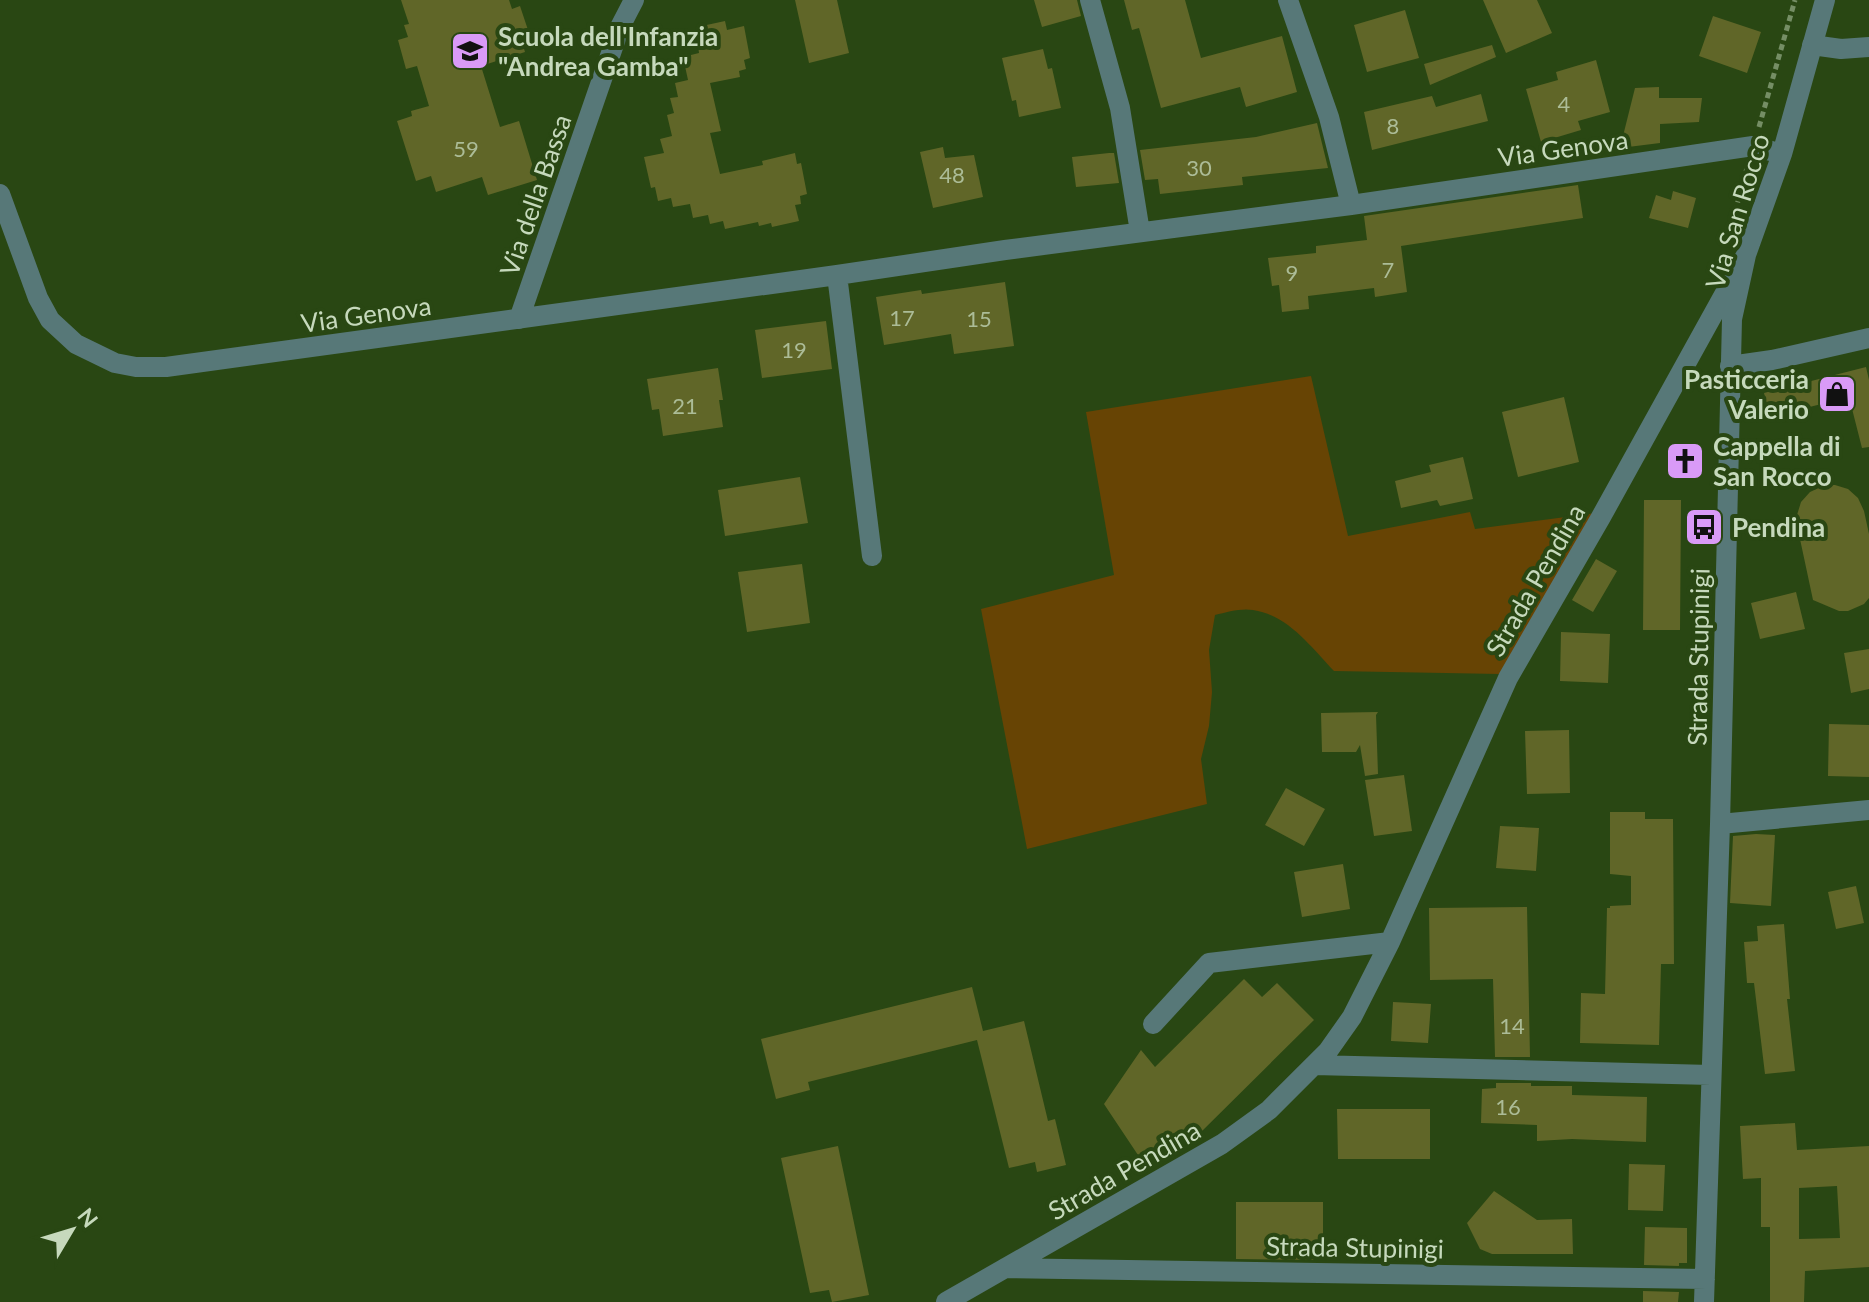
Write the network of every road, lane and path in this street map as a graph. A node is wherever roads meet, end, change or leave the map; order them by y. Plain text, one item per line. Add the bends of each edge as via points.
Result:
1 (634, 0) edge
2 (1090, 0) edge
3 (1288, 0) edge
4 (1825, 0) edge
5 (1812, 45) junction
6 (1869, 47) edge
7 (1782, 154) junction
8 (0, 194) edge
9 (1351, 205) junction
10 (1140, 232) junction
11 (1746, 255) junction
12 (837, 275) junction
13 (519, 319) junction
14 (1869, 338) edge
15 (1730, 366) junction
16 (1727, 491) joint
17 (872, 556) dead end
18 (1869, 810) edge
19 (1720, 824) junction
20 (1390, 942) junction
21 (1153, 1024) dead end
22 (1314, 1065) junction
23 (1711, 1075) junction
24 (1005, 1268) junction
25 (1705, 1279) junction
26 (946, 1302) edge
27 (1704, 1302) edge

1 - 13 street, Via della Bassa via 620,27
2 - 10 street via 1120,108
3 - 9 street via 1329,117
4 - 5 street, Via San Rocco
5 - 6 street
5 - 7 street, Via San Rocco
7 - 9 street, Via Genova via 1753,146
7 - 11 street, Via San Rocco
8 - 13 street, Via Genova via 50,320 76,344 115,363 166,367
9 - 10 street, Via Genova
10 - 12 street, Via Genova
11 - 15 street, Via San Rocco via 1732,319
11 - 20 street, Strada Pendina via 1508,678
12 - 13 street, Via Genova
12 - 17 street
14 - 15 street
15 - 16 street, Via San Rocco
16 - 19 street, Strada Stupinigi
18 - 19 street
19 - 23 street, Strada Stupinigi
20 - 21 street via 1209,963
20 - 22 street, Strada Pendina via 1352,1017
22 - 23 street
22 - 24 street, Strada Pendina via 1269,1110 1222,1144
23 - 25 street, Strada Stupinigi
24 - 25 street, Strada Stupinigi
24 - 26 street, Strada Pendina
25 - 27 street, Strada Stupinigi

